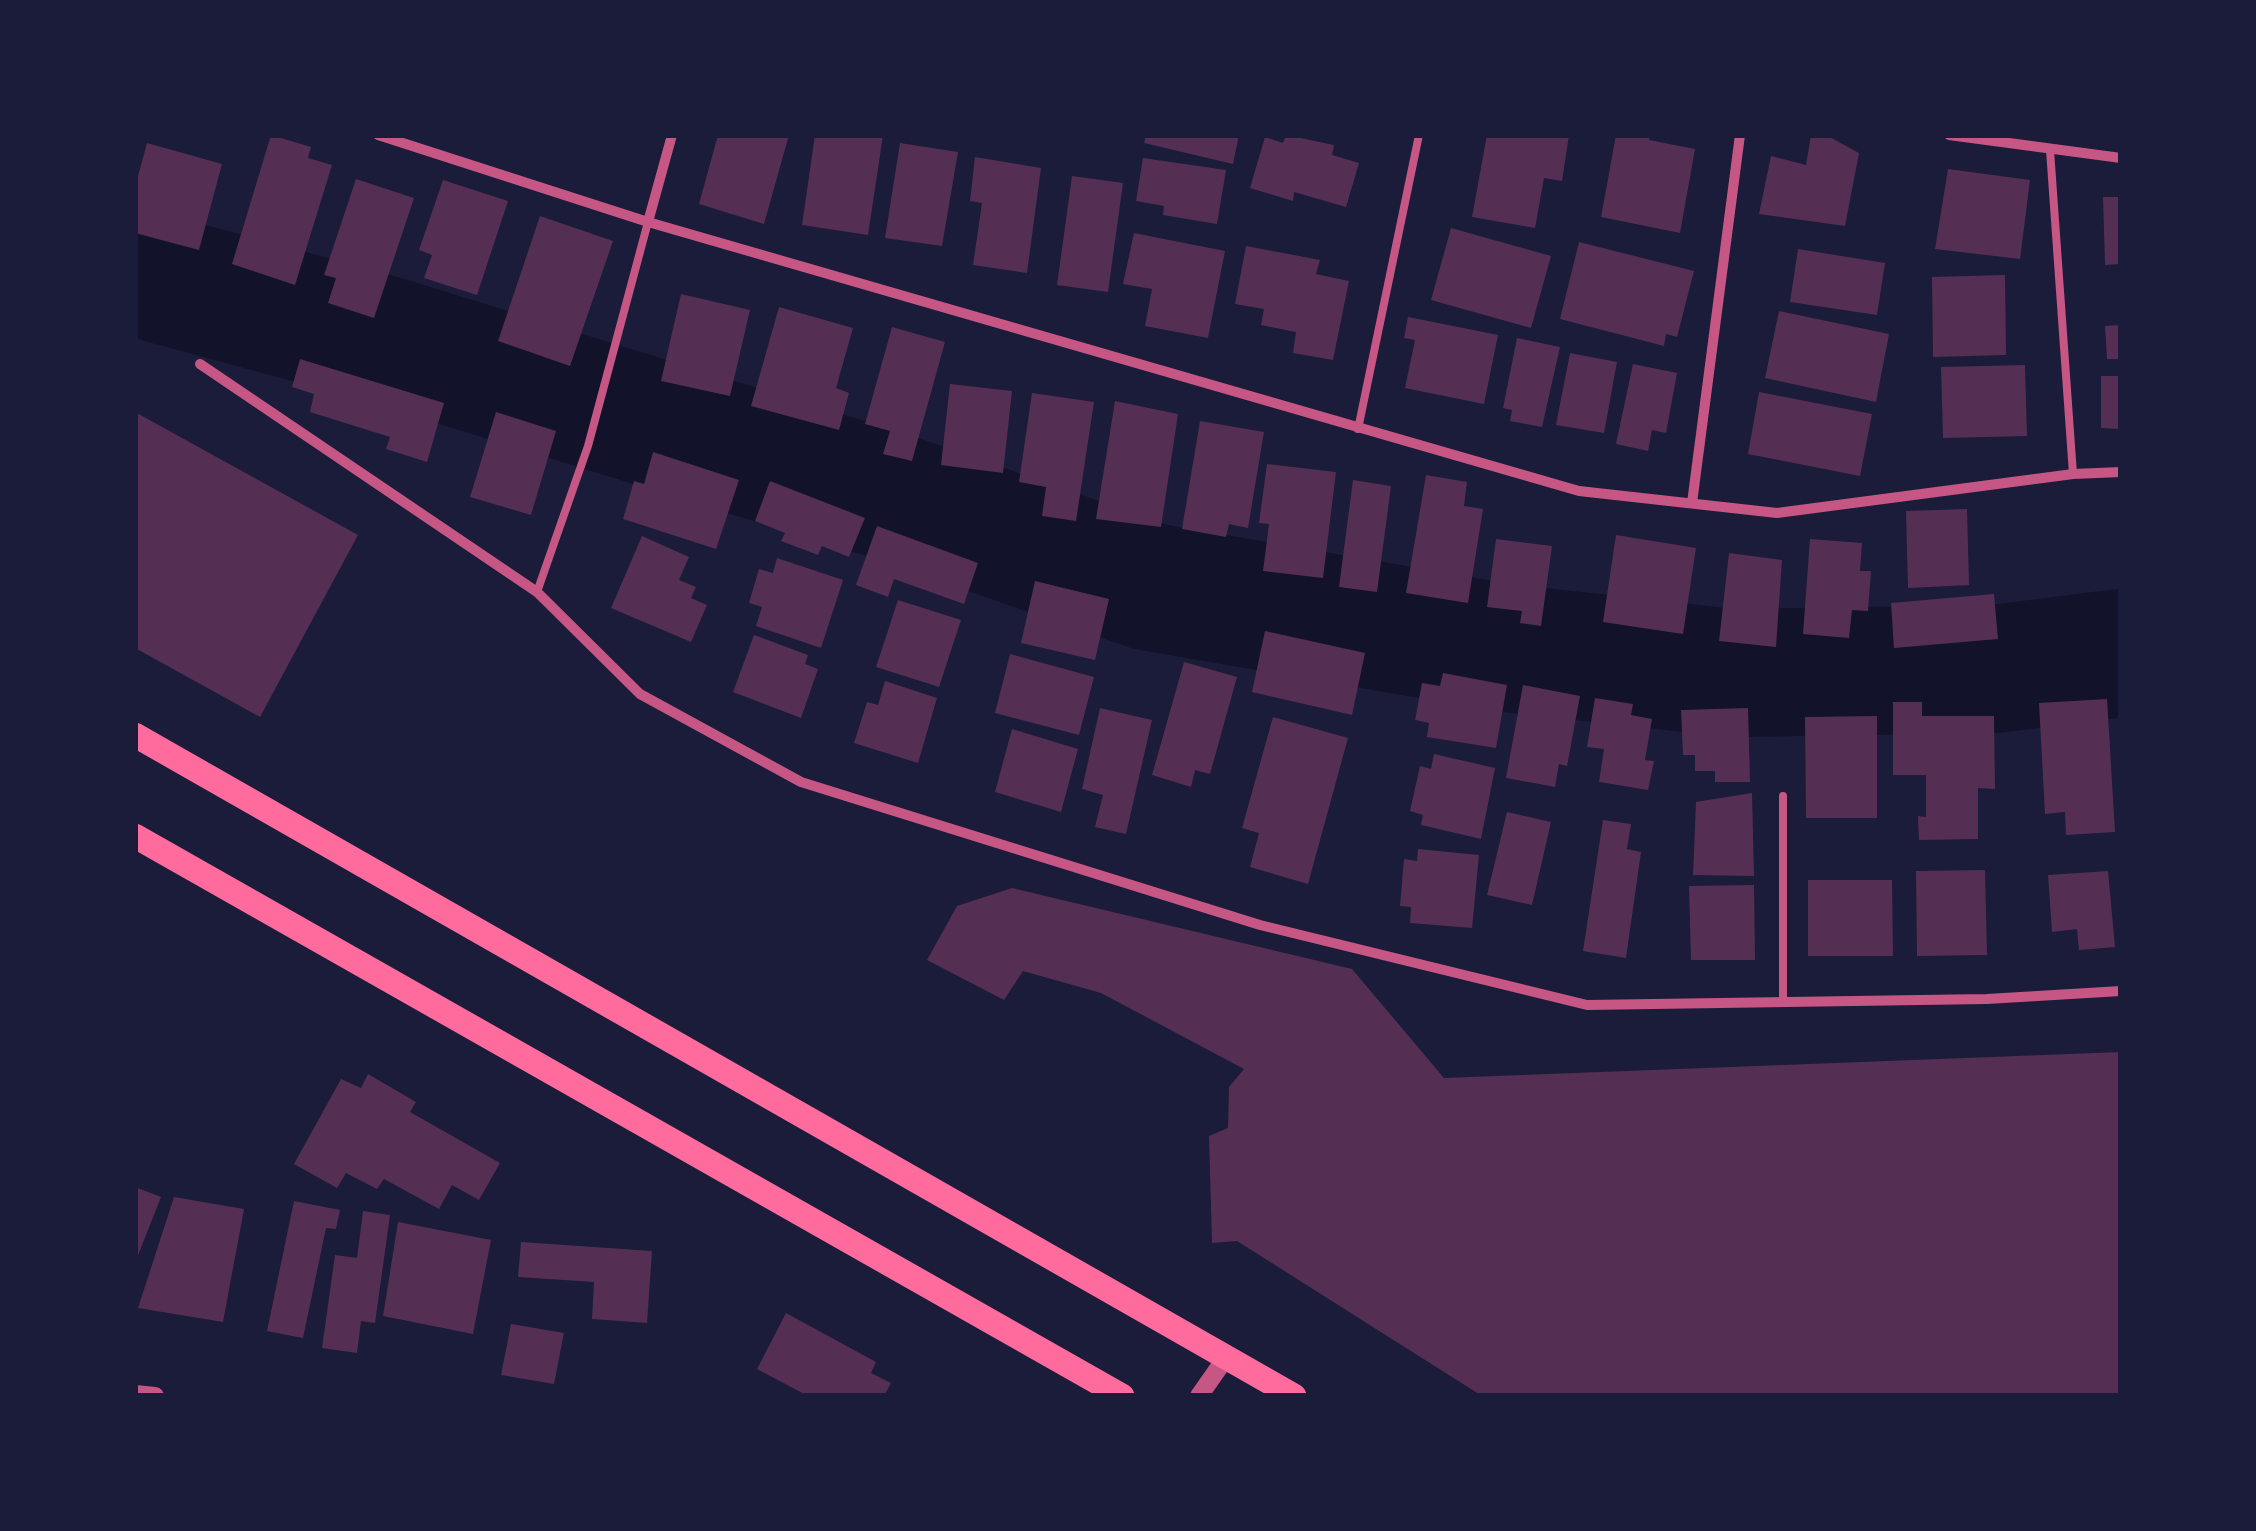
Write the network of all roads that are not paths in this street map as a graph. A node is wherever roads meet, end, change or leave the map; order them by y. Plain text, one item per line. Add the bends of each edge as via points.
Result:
1 (378, 135) edge
2 (672, 135) edge
3 (1418, 135) edge
4 (1740, 135) edge
5 (1949, 135) edge
6 (2050, 150) junction
7 (2121, 158) edge
8 (648, 222) junction
9 (200, 364) dead end
10 (1358, 430) junction
11 (2121, 472) edge
12 (2072, 474) junction
13 (1692, 503) junction
14 (536, 592) junction
15 (135, 735) edge
16 (1783, 796) dead end
17 (135, 836) edge
18 (2121, 990) edge
19 (1783, 1001) junction
20 (1225, 1359) junction
21 (135, 1394) edge
22 (155, 1396) edge
23 (1122, 1396) edge
24 (1198, 1396) edge
25 (1294, 1396) edge

1 - 8 street
2 - 8 street
3 - 10 lane
4 - 13 street
5 - 6 street
6 - 7 street
6 - 12 lane
8 - 10 street
8 - 14 lane via 588,446
9 - 14 street
10 - 13 street via 1579,491
11 - 12 street
12 - 13 street via 1777,513
14 - 19 street via 640,694 801,782 1260,925 1586,1004
15 - 20 main road
16 - 19 lane
17 - 23 main road
18 - 19 street
20 - 24 street
20 - 25 main road
21 - 22 street

